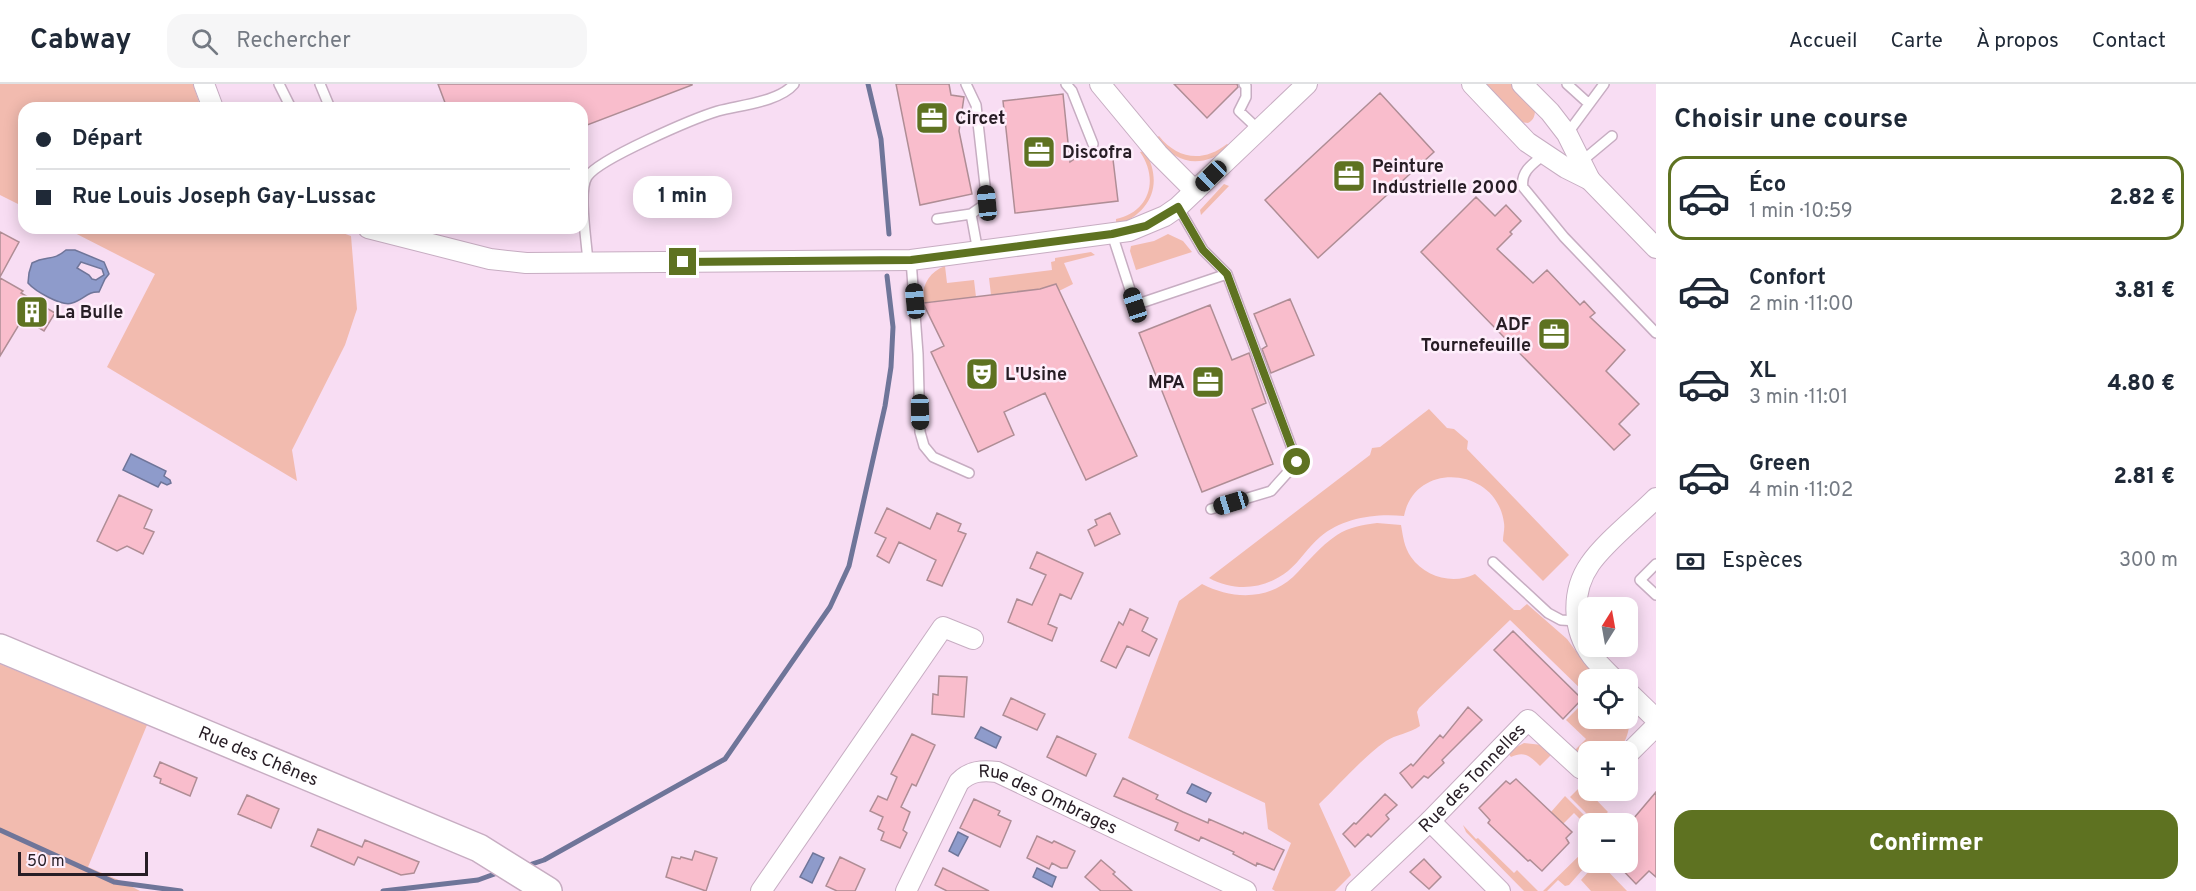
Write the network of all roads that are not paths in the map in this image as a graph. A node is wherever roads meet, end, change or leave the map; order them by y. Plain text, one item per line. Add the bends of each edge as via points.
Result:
1 (204, 84) edge
2 (279, 84) edge
3 (320, 84) edge
4 (794, 84) edge
5 (966, 84) edge
6 (1066, 84) edge
7 (1100, 84) edge
8 (1244, 84) edge
9 (1472, 84) edge
10 (1522, 84) edge
11 (1567, 84) edge
12 (1604, 84) edge
13 (1304, 85) edge
14 (211, 102) edge
15 (288, 102) edge
16 (328, 102) edge
17 (1588, 103) junction
18 (1259, 130) junction
19 (1567, 134) junction
20 (1612, 136) dead end
21 (1093, 144) dead end
22 (1545, 154) junction
23 (1582, 161) junction
24 (588, 175) edge
25 (1590, 180) junction
26 (1195, 191) junction
27 (1178, 207) junction
28 (971, 214) junction
29 (937, 219) dead end
30 (392, 234) edge
31 (586, 234) edge
32 (1112, 234) junction
33 (1656, 248) edge
34 (978, 252) junction
35 (911, 260) junction
36 (588, 263) junction
37 (1227, 274) junction
38 (1656, 333) edge
39 (969, 473) dead end
40 (1656, 498) edge
41 (1211, 509) dead end
42 (1493, 562) dead end
43 (1656, 564) edge
44 (1656, 595) edge
45 (1577, 621) junction
46 (973, 639) dead end
47 (0, 648) edge
48 (1605, 669) edge
49 (1638, 702) edge
50 (1656, 719) edge
51 (1656, 726) edge
52 (1638, 744) edge
53 (1578, 766) edge
54 (1430, 821) junction
55 (548, 891) edge
56 (761, 891) edge
57 (906, 891) edge
58 (1246, 891) edge
59 (1356, 891) edge
60 (1500, 891) edge

1 - 14 street
2 - 15 lane
3 - 16 lane
4 - 24 lane via 772,98 678,125 600,165
5 - 28 lane via 976,105 987,203
6 - 21 lane
7 - 26 street via 1158,154
8 - 18 lane via 1246,97 1239,111
9 - 22 street via 1527,142
10 - 19 street
11 - 17 lane
12 - 17 lane
13 - 18 street
17 - 19 lane
18 - 26 street
19 - 22 street
19 - 23 street
20 - 23 lane
22 - 25 street
22 - 38 lane via 1524,173 1523,187 1564,237
23 - 25 street
25 - 33 street
26 - 27 street
27 - 32 street via 1146,226
27 - 37 lane via 1203,250
28 - 29 lane
28 - 34 lane
30 - 36 street via 490,259
31 - 36 lane
32 - 34 street
32 - 37 lane via 1135,305
34 - 35 street
35 - 36 street
35 - 39 lane via 920,432 933,457
37 - 41 lane via 1297,462 1271,491
40 - 45 street via 1588,566 1577,594
42 - 45 lane via 1548,613 1561,620
43 - 44 lane via 1640,580
45 - 48 street via 1587,648
46 - 56 street via 943,627
47 - 55 street, Rue des Chênes via 479,848
49 - 50 street
51 - 52 street
53 - 54 street, Rue des Tonnelles via 1528,720
54 - 59 street, Rue des Tonnelles
54 - 60 street
57 - 58 street, Rue des Ombrages via 959,782 973,773 990,771

